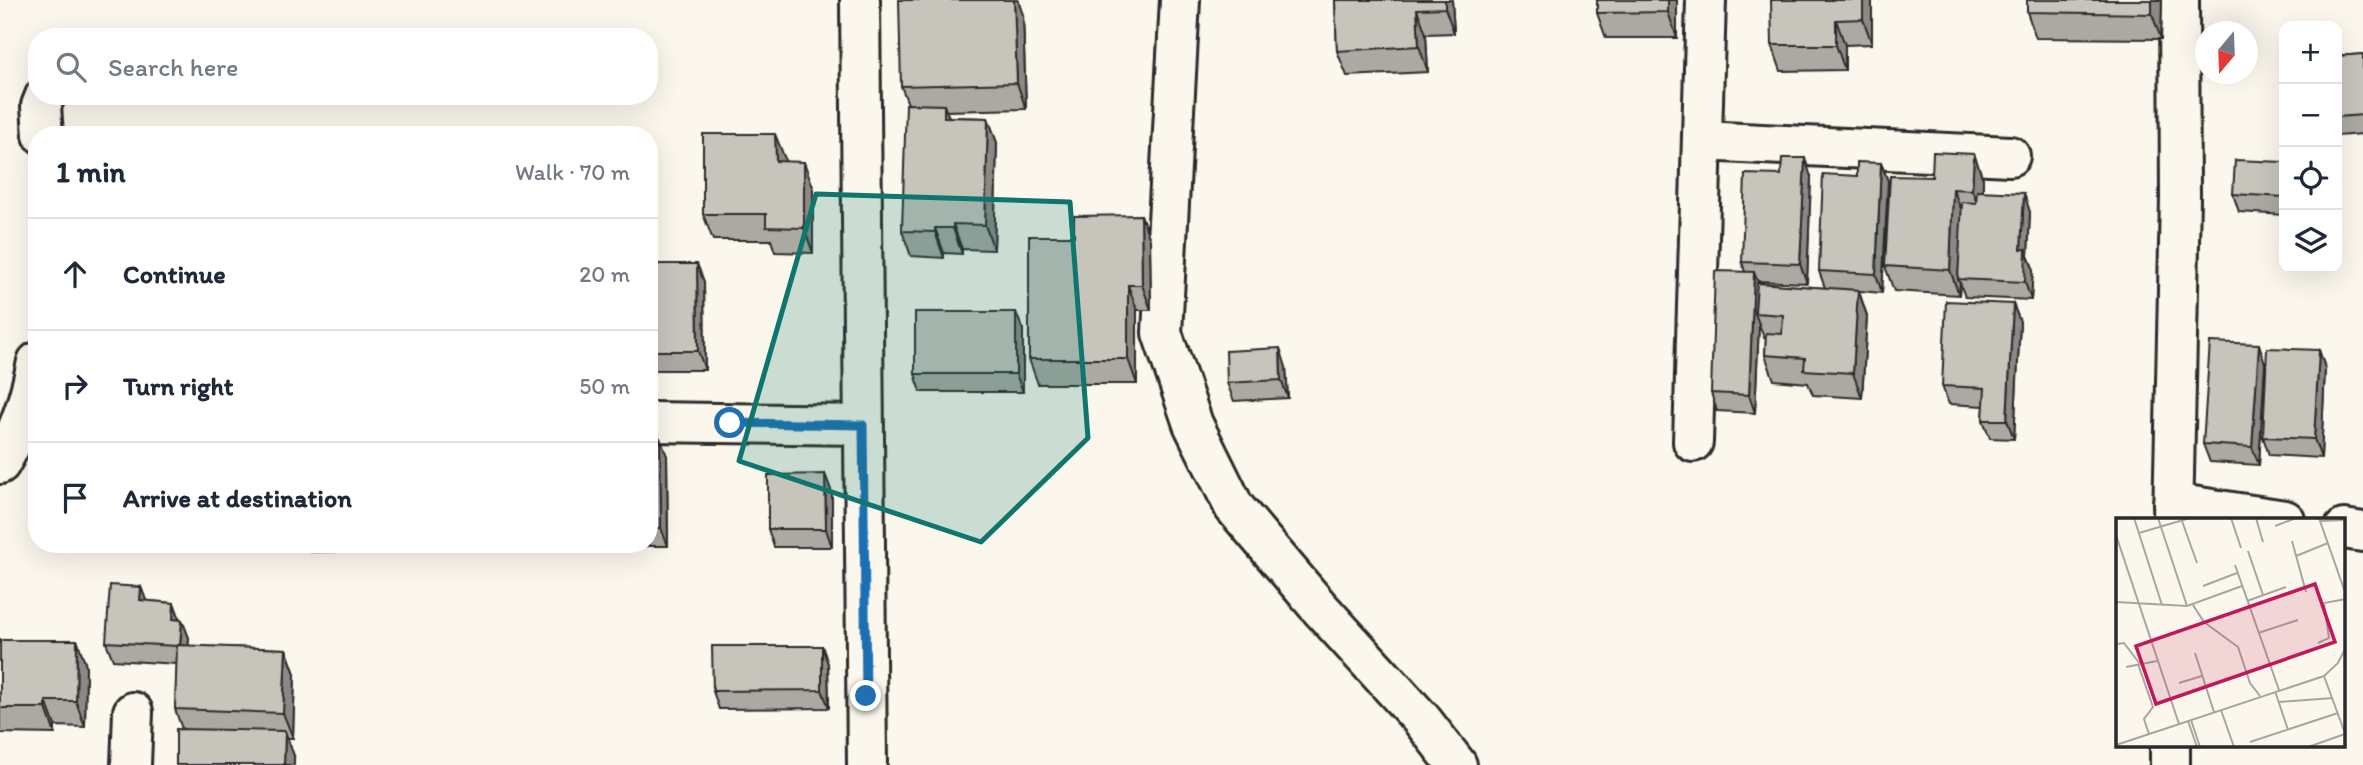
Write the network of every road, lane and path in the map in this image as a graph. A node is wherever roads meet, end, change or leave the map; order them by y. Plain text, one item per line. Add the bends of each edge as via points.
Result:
1 (860, 0) edge
2 (1180, 0) edge
3 (1706, 0) edge
4 (2179, 0) edge
5 (41, 105) edge
6 (42, 126) edge
7 (1702, 141) junction
8 (2010, 156) dead end
9 (28, 400) edge
10 (658, 422) edge
11 (863, 425) junction
12 (1693, 442) dead end
13 (0, 464) edge
14 (2173, 511) edge
15 (2260, 518) edge
16 (134, 712) dead end
17 (131, 765) edge
18 (867, 765) edge
19 (1457, 765) edge

1 - 11 street
2 - 19 street via 1162,333 1193,424 1234,508
3 - 7 street
4 - 14 street
5 - 6 street
7 - 8 street
7 - 12 street
9 - 13 street
10 - 11 street
11 - 18 street
14 - 15 street
16 - 17 street

